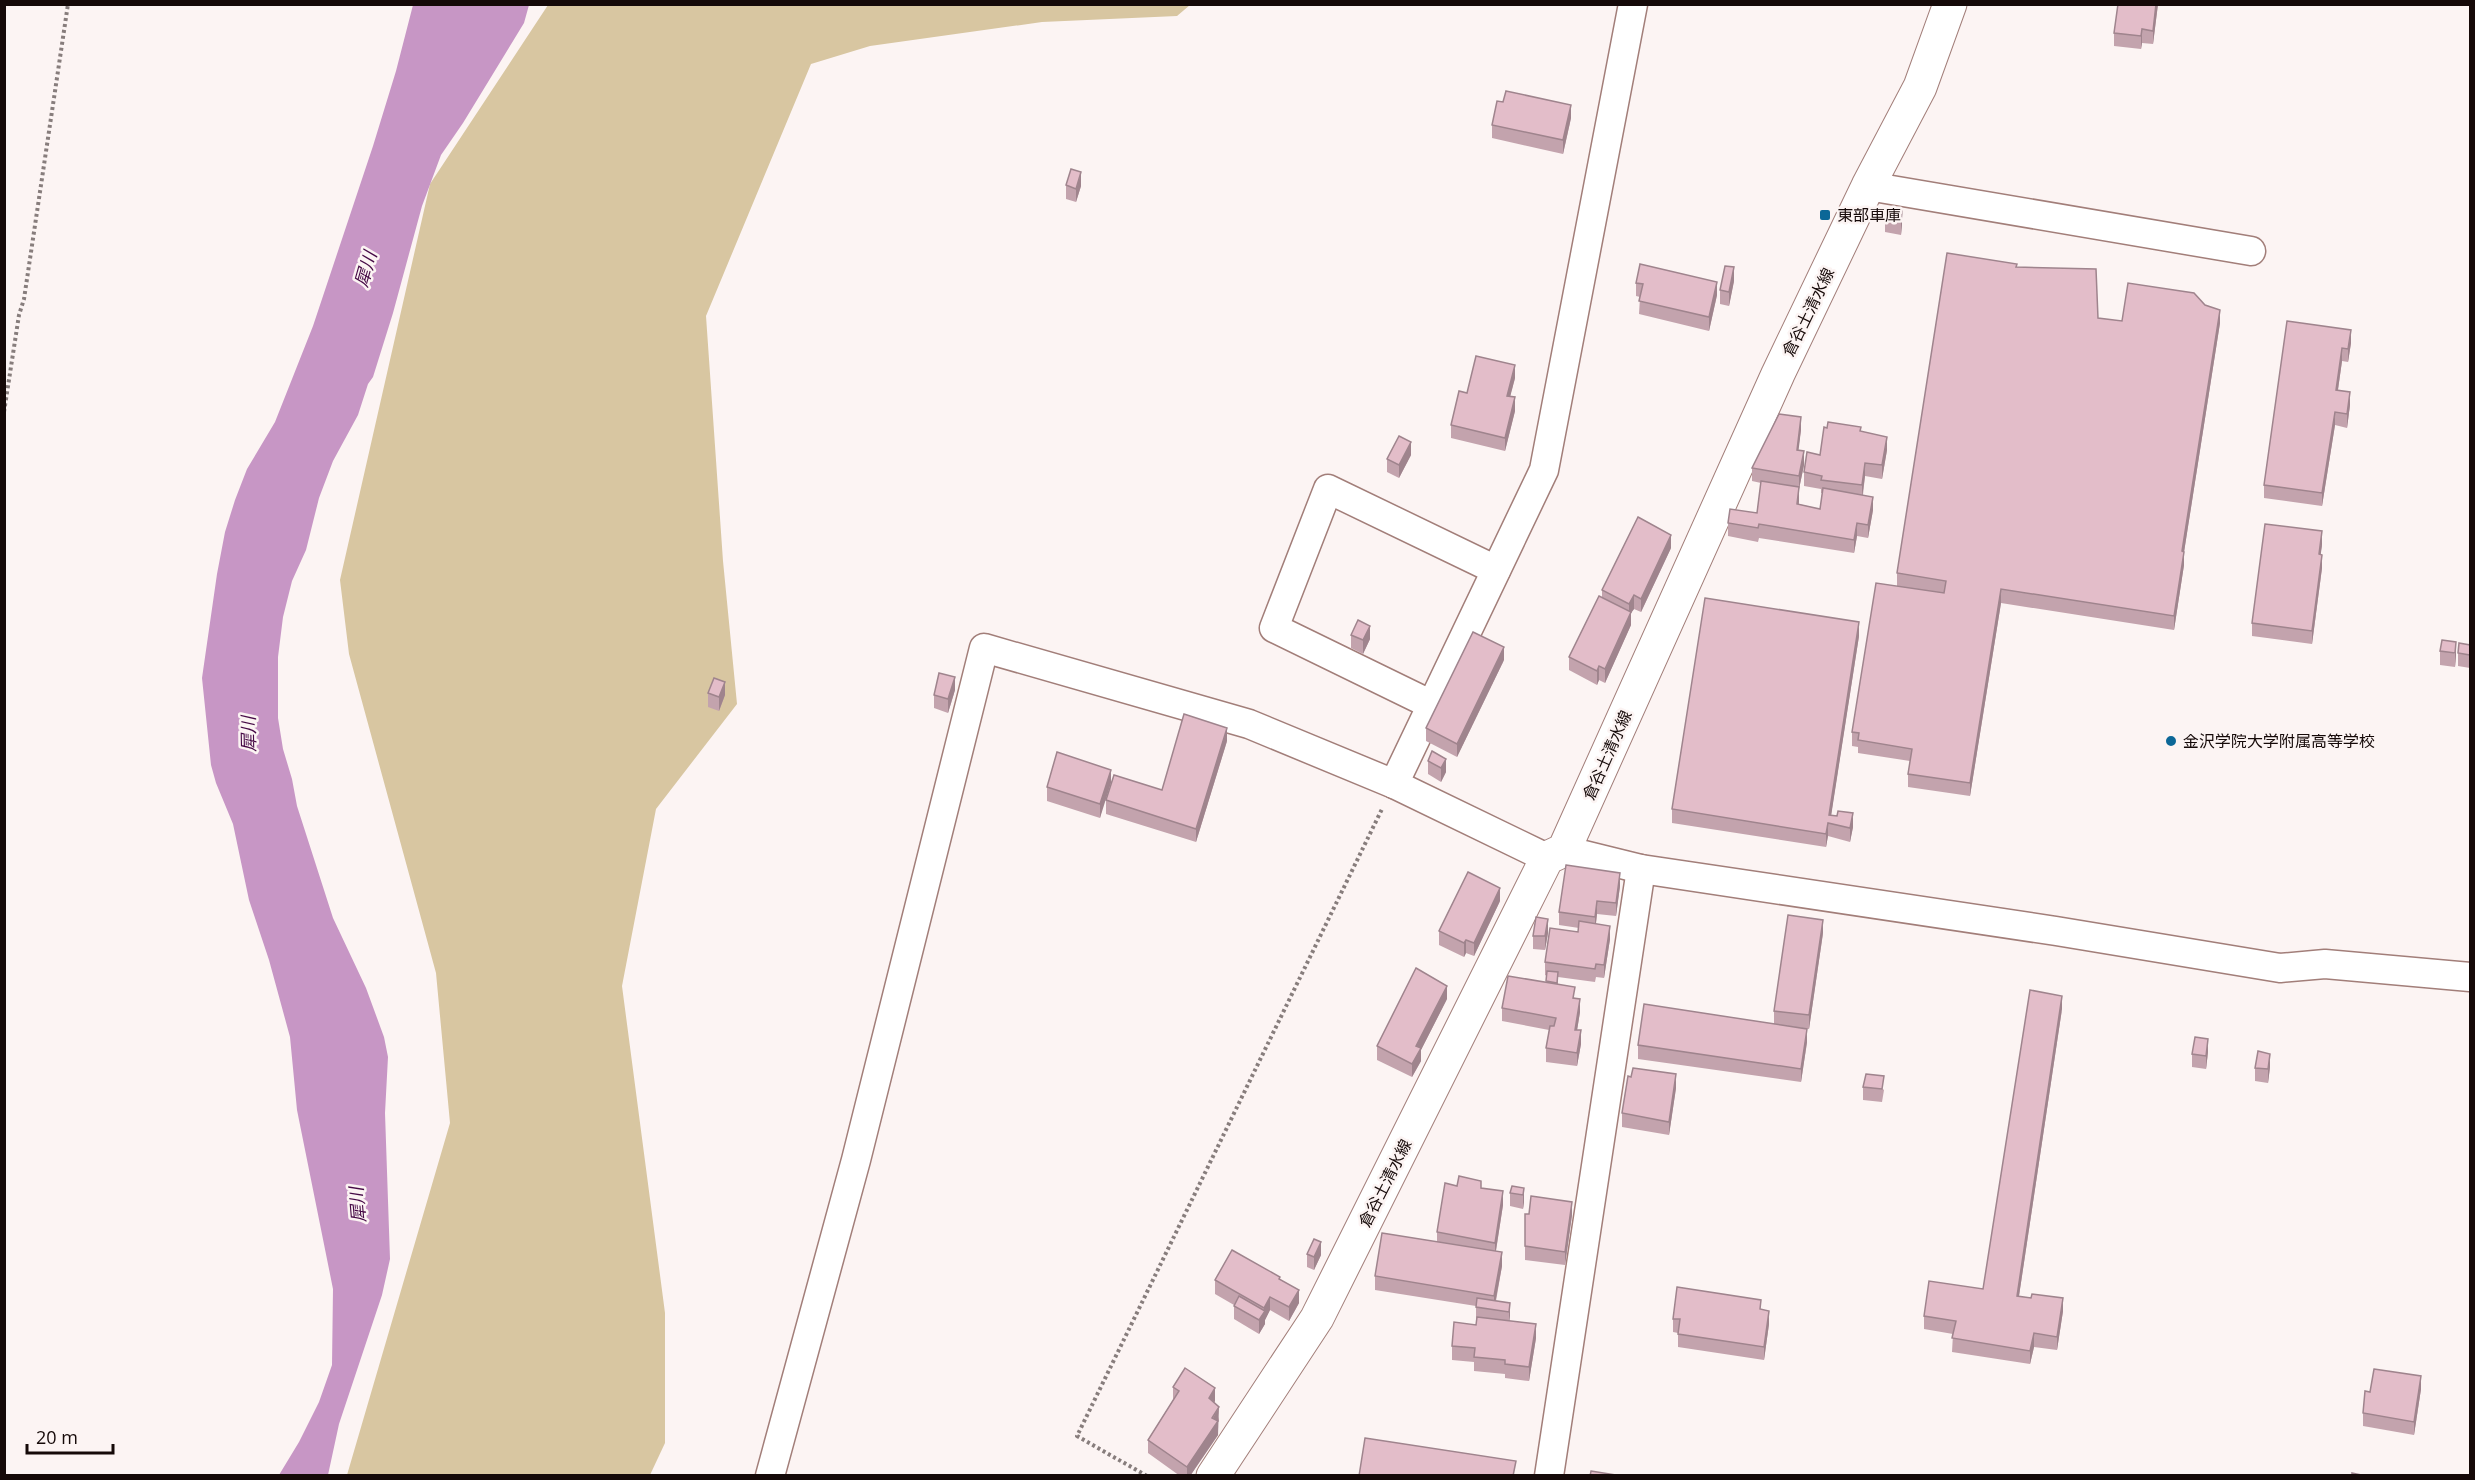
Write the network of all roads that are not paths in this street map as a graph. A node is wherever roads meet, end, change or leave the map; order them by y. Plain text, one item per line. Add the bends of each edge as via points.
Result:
1 (1633, 4) edge
2 (1950, 4) edge
3 (1868, 186) junction
4 (2251, 251) dead end
5 (1496, 570) junction
6 (1432, 705) junction
7 (1394, 784) junction
8 (1556, 854) junction
9 (1641, 869) junction
10 (2470, 977) edge
11 (770, 1476) edge
12 (1213, 1476) edge
13 (1549, 1476) edge

1 - 5 street via 1544,470
2 - 3 main road, 倉谷土清水線 via 1920,87
3 - 4 street
3 - 8 main road, 倉谷土清水線
5 - 6 street
5 - 6 street via 1328,489 1274,628
6 - 7 street
7 - 8 street
7 - 11 street via 1249,724 984,648 856,1161
8 - 9 street
8 - 12 main road, 倉谷土清水線 via 1317,1318
9 - 10 street via 2280,968 2325,964
9 - 13 street

